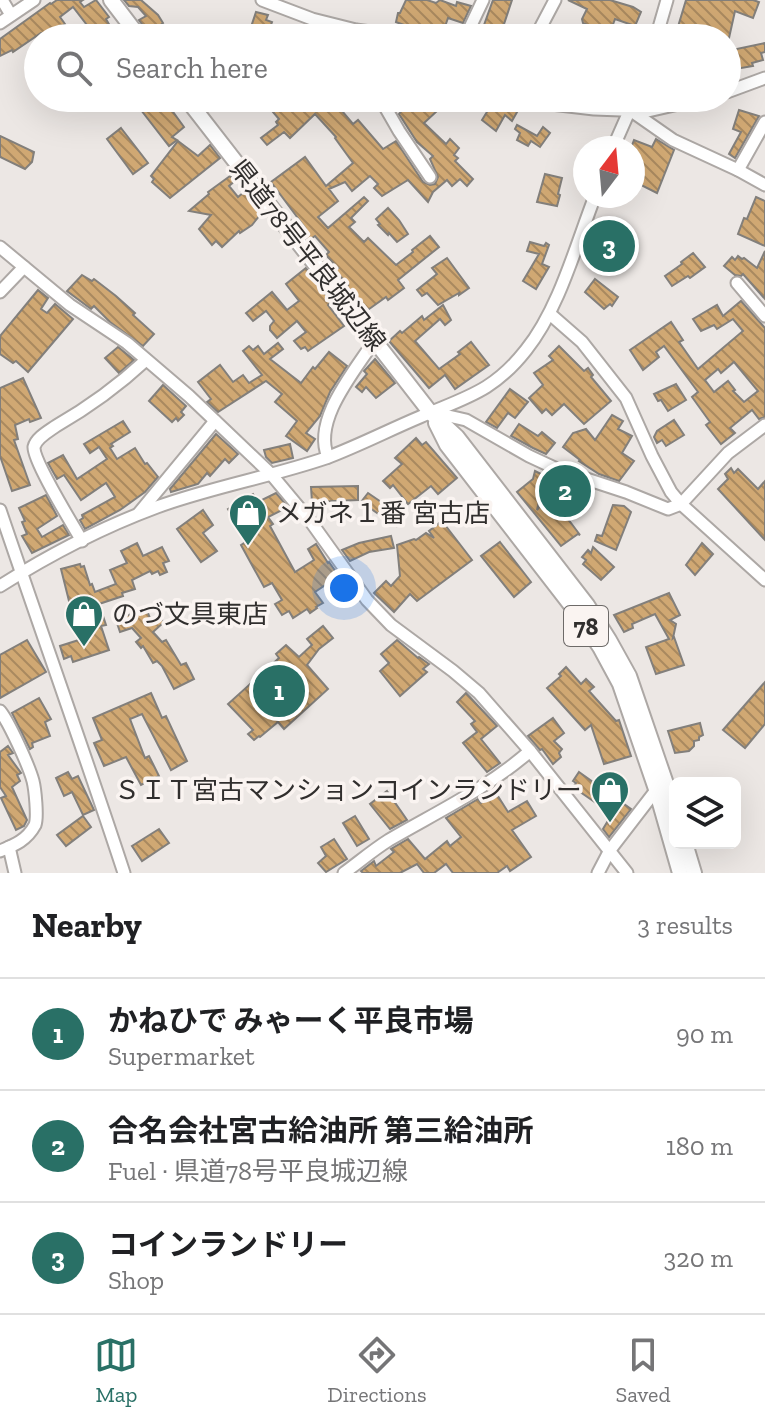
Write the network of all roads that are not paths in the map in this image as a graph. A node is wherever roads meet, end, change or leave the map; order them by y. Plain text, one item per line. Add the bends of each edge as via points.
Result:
1 (2, 0) edge
2 (34, 0) edge
3 (111, 0) edge
4 (262, 0) edge
5 (483, 0) edge
6 (555, 0) edge
7 (667, 0) edge
8 (11, 15) junction
9 (0, 23) edge
10 (129, 24) edge
11 (334, 24) edge
12 (472, 24) edge
13 (542, 24) edge
14 (660, 24) edge
15 (765, 78) edge
16 (741, 87) edge
17 (197, 112) edge
18 (388, 112) edge
19 (629, 112) edge
20 (641, 112) edge
21 (765, 122) edge
22 (618, 136) edge
23 (738, 170) junction
24 (430, 177) dead end
25 (765, 185) edge
26 (590, 208) edge
27 (0, 247) edge
28 (24, 267) junction
29 (737, 283) dead end
30 (0, 292) edge
31 (550, 314) junction
32 (765, 316) edge
33 (374, 341) junction
34 (146, 360) junction
35 (430, 412) junction
36 (215, 421) junction
37 (765, 425) edge
38 (328, 457) junction
39 (271, 474) junction
40 (681, 504) junction
41 (0, 510) edge
42 (138, 515) junction
43 (82, 541) junction
44 (21, 572) junction
45 (765, 580) edge
46 (0, 586) edge
47 (0, 711) edge
48 (530, 751) junction
49 (661, 784) junction
50 (669, 799) edge
51 (5, 849) edge
52 (687, 849) edge
53 (610, 850) junction
54 (15, 873) edge
55 (124, 873) edge
56 (344, 873) edge
57 (598, 873) edge
58 (627, 873) edge
59 (680, 873) edge
60 (694, 873) edge

1 - 8 street
2 - 8 street
3 - 10 main road
4 - 11 street
5 - 12 street
6 - 13 street
7 - 14 street
8 - 9 street
15 - 16 street
17 - 33 main road, 県道78号平良城辺線 / 78
18 - 24 street
19 - 22 street
20 - 23 street via 673,140
21 - 23 street
23 - 25 street
26 - 31 street
27 - 28 street
28 - 30 street
28 - 34 street
29 - 32 street
31 - 35 street via 526,351 496,382
31 - 40 street via 582,342 626,398
33 - 35 main road, 県道78号平良城辺線 / 78
33 - 38 street via 329,410 324,448
34 - 36 street
34 - 43 street via 34,447
35 - 38 street
35 - 40 street via 466,420 559,470 668,509
35 - 49 main road, 県道78号平良城辺線 / 78 via 447,445 600,647
36 - 39 street
36 - 42 street
37 - 40 street via 728,453
38 - 39 street
39 - 42 street
39 - 48 street via 380,615 479,693
40 - 45 street
41 - 44 street
42 - 43 street
43 - 44 street
44 - 46 street
44 - 55 street
47 - 51 street via 33,780 37,822 19,844
48 - 53 street
48 - 56 street
49 - 50 main road, 県道78号平良城辺線 / 78
49 - 53 street
49 - 59 main road, 県道78号平良城辺線 / 78
51 - 54 street
52 - 60 main road
53 - 57 street
53 - 58 street

